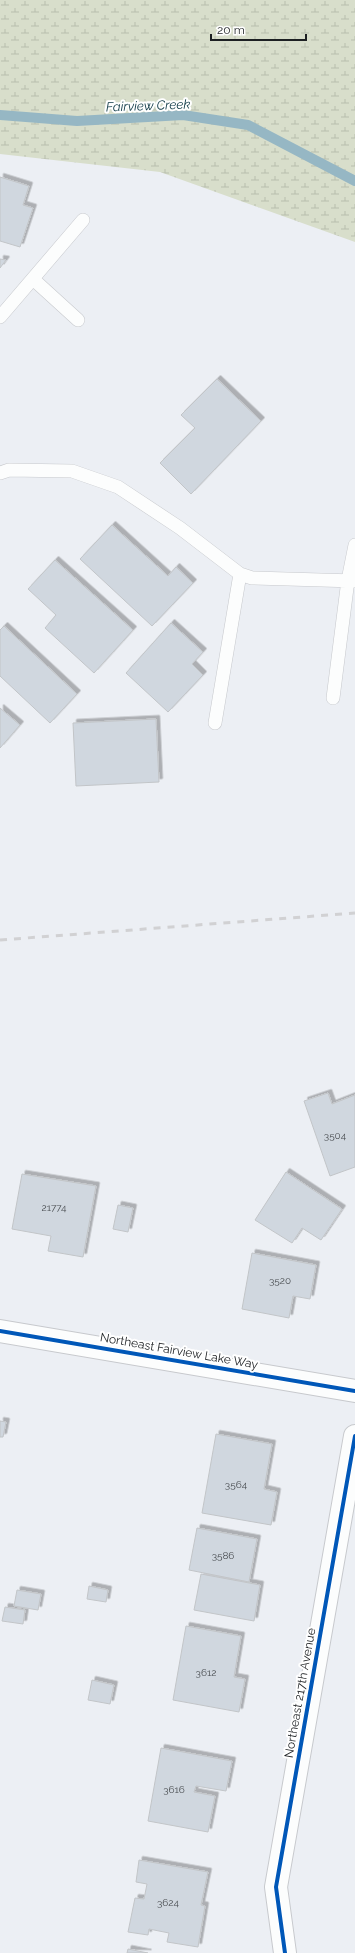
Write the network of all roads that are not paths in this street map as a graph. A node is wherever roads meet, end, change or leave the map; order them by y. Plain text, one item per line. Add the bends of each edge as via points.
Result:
1 (83, 220) dead end
2 (33, 279) junction
3 (0, 317) edge
4 (78, 320) dead end
5 (0, 473) edge
6 (355, 545) edge
7 (240, 574) junction
8 (352, 581) edge
9 (333, 698) dead end
10 (216, 723) dead end
11 (0, 1331) edge
12 (355, 1391) edge
13 (355, 1436) edge
14 (285, 1953) edge

1 - 2 lane
2 - 3 lane
2 - 4 lane
5 - 7 lane via 9,470 72,471 118,487 180,528
6 - 8 lane
7 - 8 lane via 252,578
7 - 10 lane
8 - 9 lane
11 - 12 street, Northeast Fairview Lake Way
13 - 14 street, Northeast 217th Avenue via 276,1887

